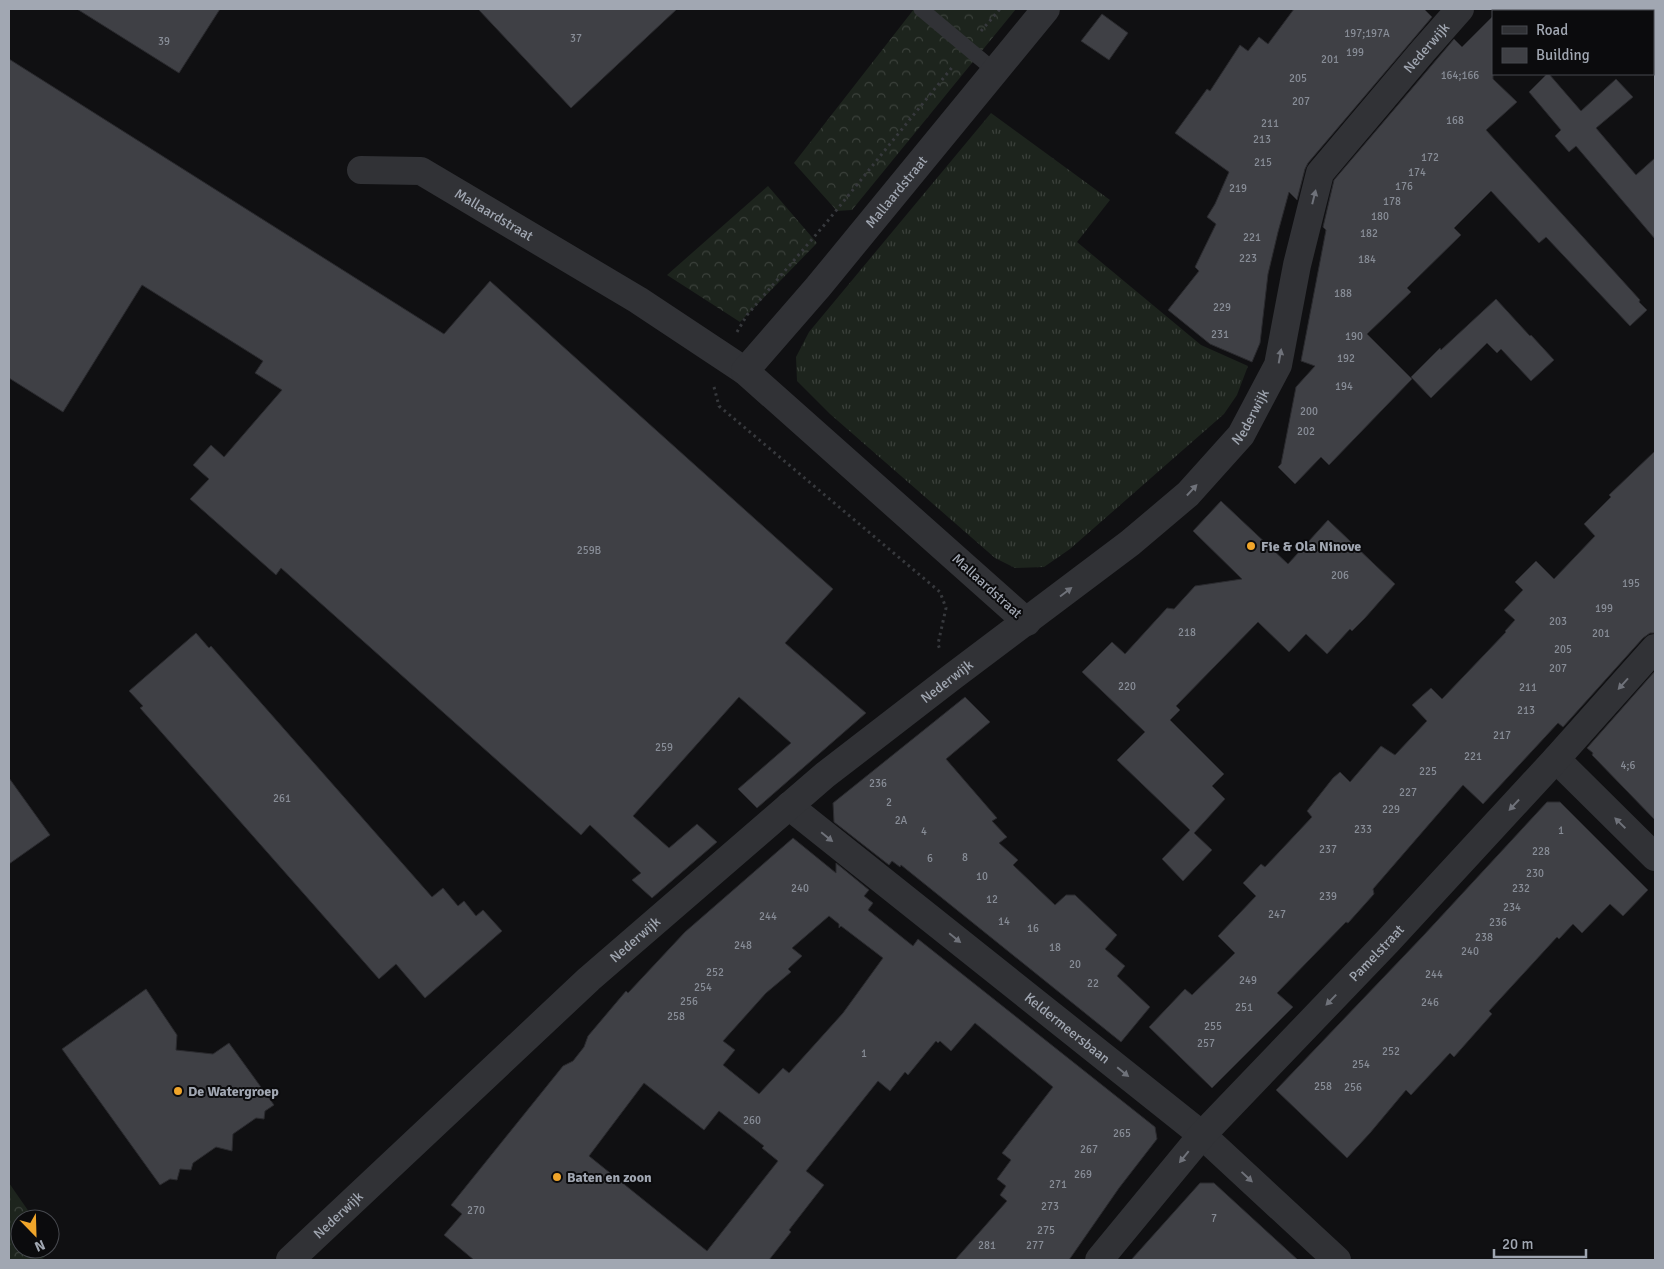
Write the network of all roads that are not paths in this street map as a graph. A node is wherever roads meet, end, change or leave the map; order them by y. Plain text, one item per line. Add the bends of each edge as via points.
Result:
1 (922, 9) edge
2 (1046, 9) edge
3 (1460, 9) edge
4 (995, 72) junction
5 (361, 170) dead end
6 (744, 371) junction
7 (1027, 622) junction
8 (1655, 648) edge
9 (1556, 759) junction
10 (789, 806) junction
11 (1655, 857) edge
12 (1202, 1135) junction
13 (290, 1260) edge
14 (1099, 1260) edge
15 (1337, 1260) edge

1 - 4 lane
2 - 4 street, Mallaardstraat
7 -> 3 street, Nederwijk via 1188,494 1241,435 1278,365 1297,264 1320,173
4 - 6 street, Mallaardstraat via 818,287
5 - 6 street, Mallaardstraat via 421,171 638,300
6 - 7 street, Mallaardstraat
7 - 10 street, Nederwijk
8 -> 9 street, Pamelstraat
11 -> 9 street
9 -> 12 street, Pamelstraat
10 -> 12 street, Keldermeersbaan
10 - 13 street, Nederwijk via 589,979
12 -> 14 street, Pamelstraat
12 -> 15 street, Keldermeersbaan

